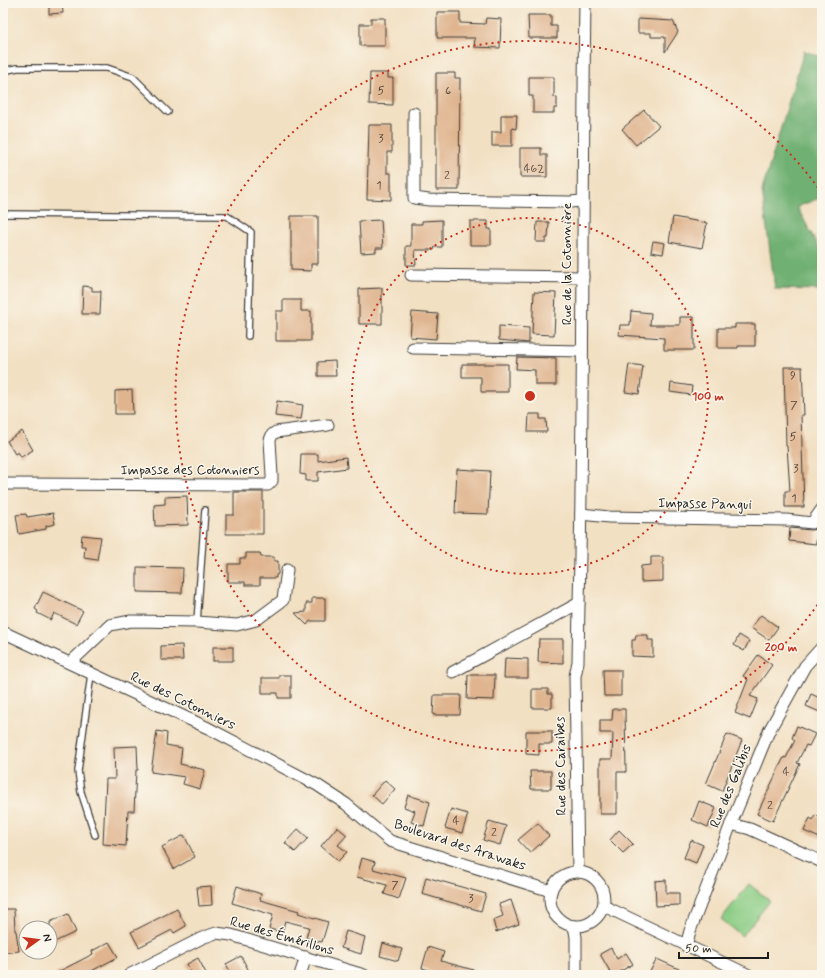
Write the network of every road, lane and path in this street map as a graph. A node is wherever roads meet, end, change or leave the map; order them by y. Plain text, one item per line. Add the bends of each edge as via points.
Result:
1 (585, 3) edge
2 (3, 71) edge
3 (168, 112) dead end
4 (414, 113) dead end
5 (582, 201) junction
6 (3, 214) edge
7 (411, 275) dead end
8 (583, 277) junction
9 (248, 336) dead end
10 (412, 348) dead end
11 (582, 351) junction
12 (328, 426) dead end
13 (3, 484) edge
14 (205, 510) dead end
15 (822, 510) edge
16 (581, 519) junction
17 (287, 570) dead end
18 (579, 602) junction
19 (197, 622) junction
20 (3, 632) edge
21 (822, 647) edge
22 (70, 663) junction
23 (453, 672) dead end
24 (92, 674) junction
25 (346, 804) joint
26 (731, 824) junction
27 (95, 834) dead end
28 (822, 862) edge
29 (578, 871) junction
30 (551, 891) junction
31 (604, 906) junction
32 (574, 926) junction
33 (686, 946) junction
34 (306, 957) junction
35 (129, 975) edge
36 (300, 975) edge
37 (364, 975) edge
38 (576, 975) edge
39 (748, 975) edge

1 - 5 street, Rue de la Cotonnière
2 - 3 lane via 17,68 108,68 133,77
4 - 5 street via 414,198
5 - 8 street, Rue de la Cotonnière
6 - 9 lane via 227,216 251,232
7 - 8 street
8 - 11 street, Rue de la Cotonnière
10 - 11 street
11 - 16 street, Rue de la Cotonnière
12 - 13 street, Impasse des Cotonniers via 276,432 272,435 272,481 268,485
14 - 19 lane
15 - 16 street, Impasse Pangui via 812,523 786,520 609,517
16 - 18 street, Rue de la Cotonnière
17 - 19 street via 283,600 256,620 237,625
18 - 23 street
18 - 29 street, Rue des Caraibes via 578,662 575,676
19 - 22 street via 131,621 110,624
20 - 22 street, Rue des Cotonniers
21 - 26 street, Rue des Galibis via 805,666 769,732
22 - 24 street, Rue des Cotonniers
24 - 25 street, Rue des Cotonniers via 208,728 317,785
24 - 27 lane via 78,771 81,792
25 - 30 street, Boulevard des Arawaks via 390,841
26 - 28 street via 750,829
26 - 33 street, Rue des Galibis
29 - 30 street via 564,874
29 - 31 street via 596,878 605,896
30 - 32 street via 552,910 565,924
31 - 32 street via 596,919 582,926
31 - 33 street
32 - 38 street
33 - 39 street
34 - 35 street, Rue des Émérillons via 216,933
34 - 36 street
34 - 37 street, Rue des Émérillons

